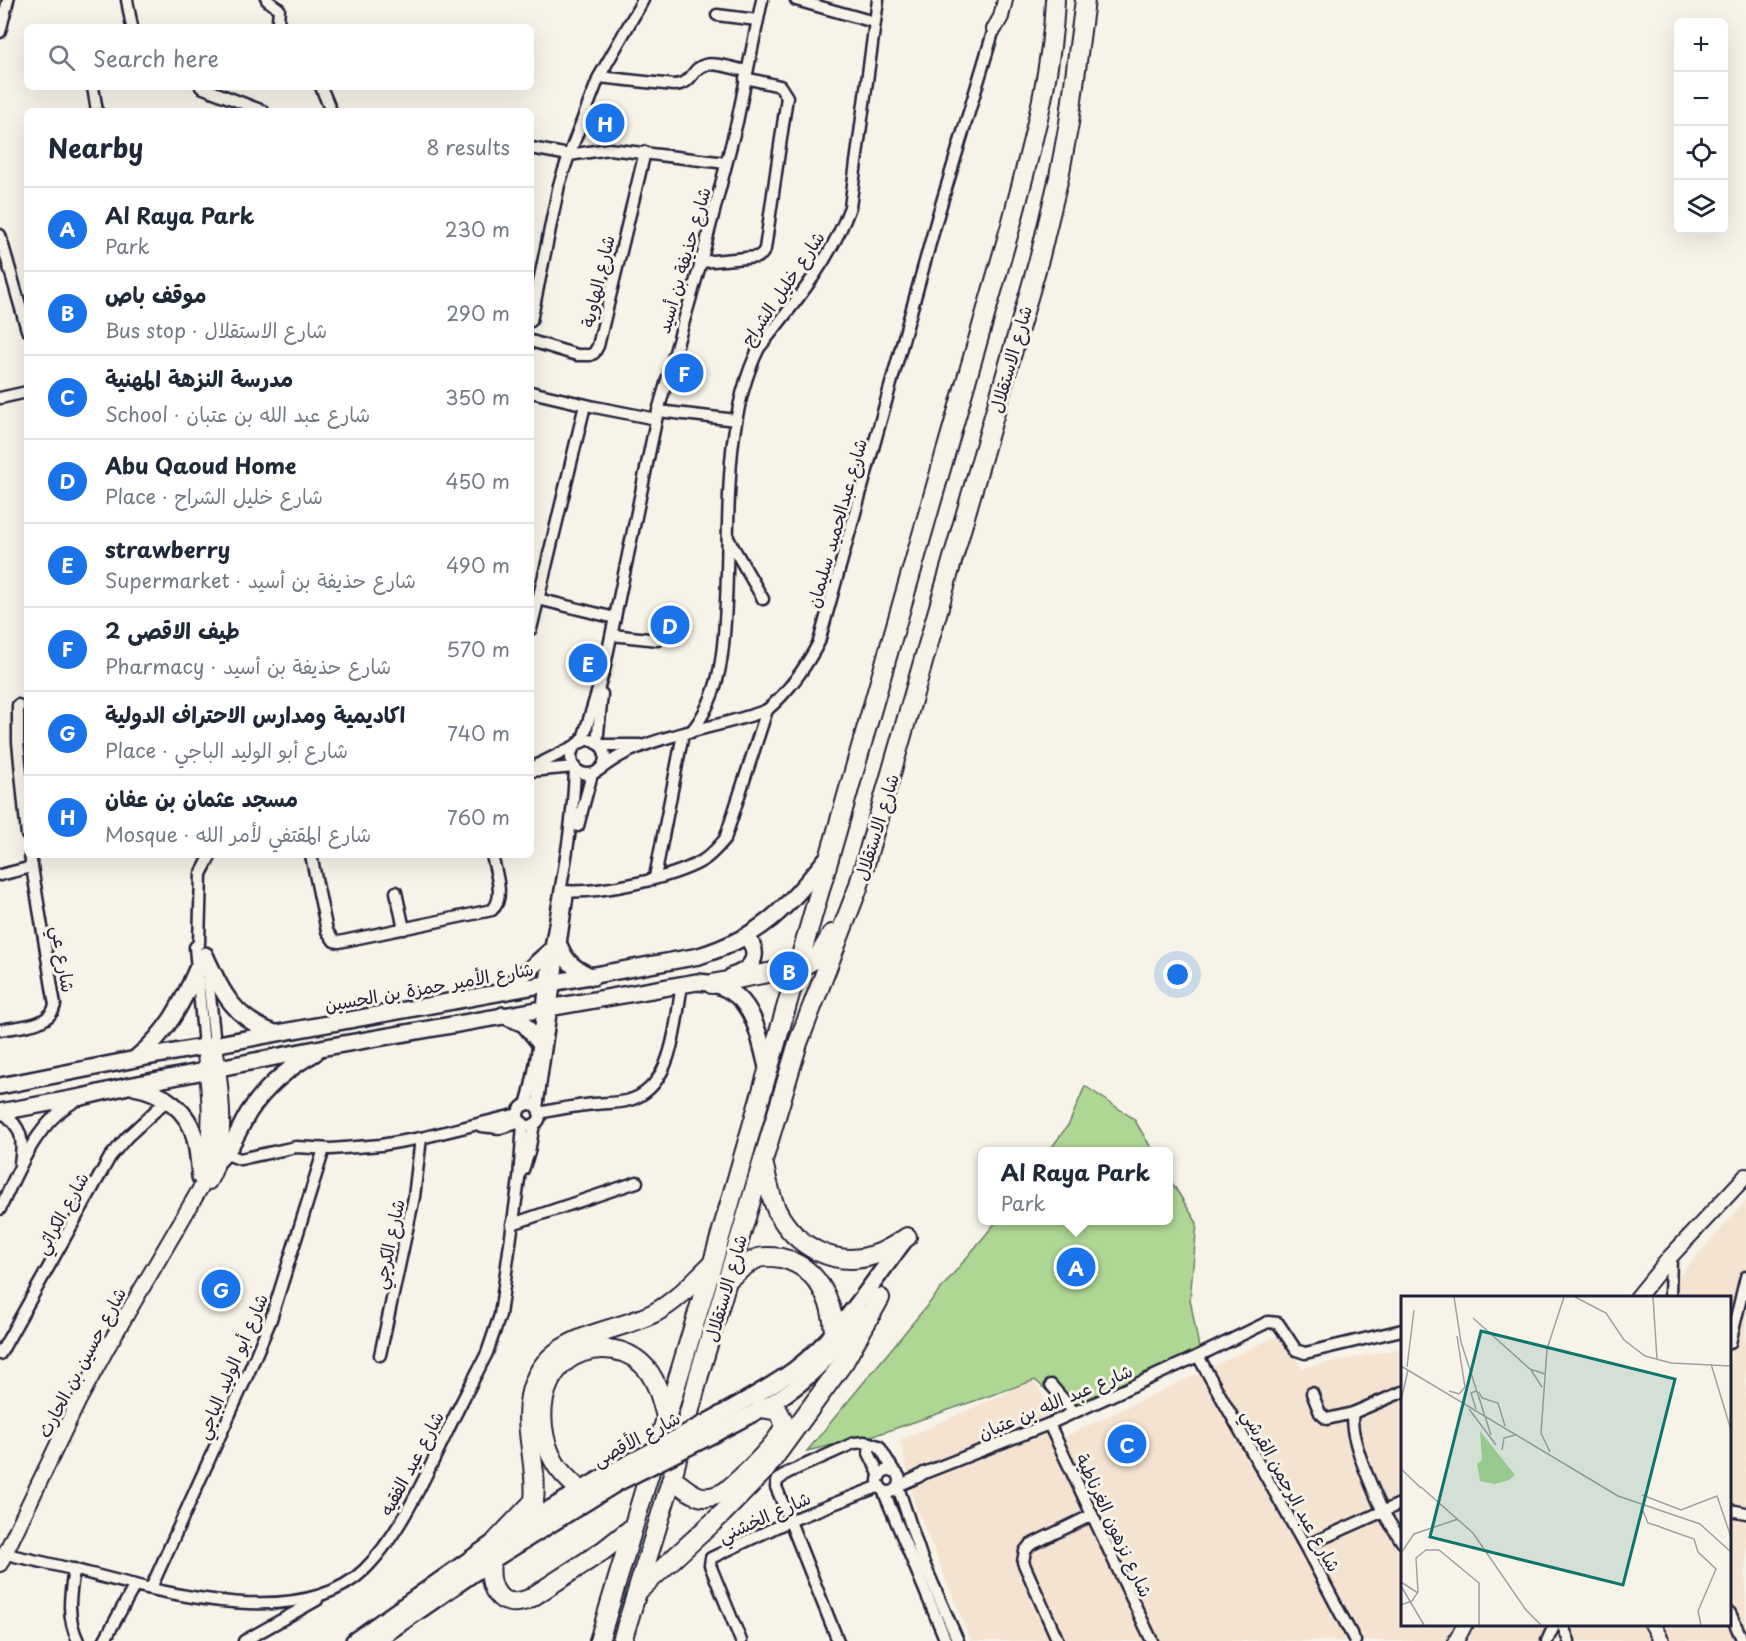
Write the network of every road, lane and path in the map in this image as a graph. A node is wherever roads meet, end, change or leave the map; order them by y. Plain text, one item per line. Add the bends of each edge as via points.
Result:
1 (9, 0) edge
2 (127, 0) edge
3 (267, 0) edge
4 (643, 0) edge
5 (762, 0) edge
6 (796, 0) edge
7 (878, 0) edge
8 (997, 0) edge
9 (1005, 0) edge
10 (1055, 0) edge
11 (1086, 5) edge
12 (717, 15) dead end
13 (757, 20) junction
14 (874, 22) junction
15 (131, 24) edge
16 (280, 24) edge
17 (994, 29) junction
18 (0, 32) edge
19 (746, 75) junction
20 (599, 77) junction
21 (94, 90) edge
22 (209, 90) edge
23 (322, 90) edge
24 (96, 108) edge
25 (255, 108) edge
26 (330, 108) edge
27 (534, 149) edge
28 (645, 152) junction
29 (569, 155) junction
30 (726, 163) junction
31 (0, 236) edge
32 (701, 262) junction
33 (534, 297) edge
34 (24, 316) edge
35 (534, 342) edge
36 (24, 393) edge
37 (534, 393) edge
38 (0, 399) edge
39 (585, 405) junction
40 (657, 415) junction
41 (736, 420) junction
42 (729, 540) junction
43 (538, 599) junction
44 (763, 599) dead end
45 (534, 616) edge
46 (615, 618) junction
47 (612, 635) junction
48 (658, 640) dead end
49 (604, 670) junction
50 (18, 705) dead end
51 (767, 710) junction
52 (687, 733) junction
53 (581, 742) junction
54 (598, 744) junction
55 (643, 745) junction
56 (534, 767) edge
57 (575, 768) junction
58 (534, 769) edge
59 (595, 772) junction
60 (24, 804) edge
61 (830, 854) junction
62 (30, 858) edge
63 (209, 858) edge
64 (312, 858) edge
65 (493, 858) edge
66 (32, 867) junction
67 (0, 875) edge
68 (655, 877) junction
69 (396, 892) dead end
70 (565, 892) junction
71 (846, 921) junction
72 (404, 929) junction
73 (746, 938) junction
74 (202, 949) junction
75 (555, 949) junction
76 (796, 968) junction
77 (197, 969) junction
78 (594, 977) junction
79 (682, 984) junction
80 (712, 984) junction
81 (550, 985) junction
82 (495, 993) junction
83 (547, 1008) junction
84 (503, 1015) junction
85 (0, 1030) edge
86 (275, 1033) junction
87 (538, 1041) junction
88 (210, 1045) junction
89 (326, 1047) junction
90 (540, 1058) junction
91 (136, 1059) junction
92 (213, 1070) junction
93 (768, 1071) junction
94 (0, 1086) edge
95 (128, 1086) junction
96 (82, 1097) junction
97 (167, 1100) junction
98 (534, 1108) junction
99 (1, 1112) edge
100 (524, 1121) junction
101 (422, 1138) junction
102 (324, 1149) junction
103 (221, 1158) junction
104 (763, 1161) junction
105 (19, 1169) junction
106 (1746, 1176) edge
107 (202, 1180) junction
108 (637, 1182) dead end
109 (0, 1209) edge
110 (512, 1224) junction
111 (907, 1238) joint
112 (1671, 1256) junction
113 (713, 1262) junction
114 (1746, 1277) edge
115 (727, 1280) junction
116 (1639, 1296) edge
117 (1670, 1296) edge
118 (880, 1298) joint
119 (1401, 1330) edge
120 (834, 1332) junction
121 (1731, 1339) edge
122 (0, 1354) edge
123 (380, 1355) dead end
124 (1198, 1356) junction
125 (1051, 1385) dead end
126 (1401, 1392) edge
127 (1312, 1393) dead end
128 (761, 1408) junction
129 (1073, 1411) junction
130 (1353, 1413) junction
131 (666, 1417) junction
132 (1049, 1424) junction
133 (713, 1426) junction
134 (870, 1443) junction
135 (614, 1478) junction
136 (672, 1478) junction
137 (898, 1479) junction
138 (881, 1484) junction
139 (580, 1490) junction
140 (1401, 1503) edge
141 (1731, 1510) edge
142 (1383, 1512) junction
143 (1746, 1513) edge
144 (1092, 1515) junction
145 (789, 1521) junction
146 (632, 1528) junction
147 (1401, 1540) edge
148 (496, 1541) junction
149 (1305, 1546) junction
150 (2, 1559) edge
151 (491, 1561) junction
152 (74, 1569) junction
153 (135, 1585) junction
154 (151, 1588) junction
155 (637, 1592) junction
156 (330, 1593) junction
157 (1731, 1616) edge
158 (1464, 1626) edge
159 (1554, 1626) edge
160 (1563, 1626) edge
161 (1654, 1626) edge
162 (1353, 1640) edge
163 (78, 1641) edge
164 (104, 1641) edge
165 (244, 1641) edge
166 (354, 1641) edge
167 (375, 1641) edge
168 (599, 1641) edge
169 (622, 1641) edge
170 (741, 1641) edge
171 (838, 1641) edge
172 (946, 1641) edge
173 (958, 1641) edge
174 (1058, 1641) edge
175 (1152, 1641) edge
176 (1456, 1641) edge
177 (1547, 1641) edge
178 (1569, 1641) edge
179 (1662, 1641) edge
180 (1743, 1641) edge

1 - 18 street
2 - 15 street
3 - 16 street via 279,9
4 - 20 street
5 - 13 street, شارع حذيفة بن أسيد
6 - 14 street
7 - 14 street, شارع خليل الشراح
8 - 17 street
9 - 17 street
10 - 61 highway, شارع الاستقلال via 1031,154 852,755
11 - 71 highway, شارع الاستقلال via 1069,123 1049,222 910,714
12 - 13 street
13 - 19 street, شارع حذيفة بن أسيد
14 - 41 street, شارع خليل الشراح via 850,207 828,255 759,348
17 - 51 street, شارع عبدالحميد سليمان via 819,642 805,669
19 - 20 street via 706,64 684,84
19 - 30 street, شارع حذيفة بن أسيد
19 - 32 street via 780,86 787,97 765,249 757,257
20 - 29 street
21 - 24 street
22 - 25 street
23 - 26 street
27 - 29 street
28 - 29 street via 601,150
28 - 30 street
28 - 35 street, شارع الهاوية via 594,353 584,356
29 - 33 street
30 - 32 street, شارع حذيفة بن أسيد
31 - 34 street
32 - 40 street, شارع حذيفة بن أسيد
36 - 38 street
37 - 39 street
39 - 40 street
39 - 43 street
40 - 41 street
40 - 46 street, شارع حذيفة بن أسيد
41 - 42 street, شارع خليل الشراح
42 - 44 street
42 - 52 street, شارع خليل الشراح via 723,657 705,712
43 - 45 street
43 - 46 street
46 - 47 street, شارع حذيفة بن أسيد
47 - 48 street
47 - 49 street, شارع حذيفة بن أسيد
49 - 53 street, شارع حذيفة بن أسيد
49 - 54 street, شارع حذيفة بن أسيد
50 - 60 street
51 - 52 street
51 - 68 street, شارع عبدالحميد سليمان via 725,839 701,861
52 - 55 street
52 - 68 street
53 - 54 street
53 - 56 street
53 - 57 street via 572,754
54 - 55 street
54 - 59 street via 604,760
55 - 59 street
57 - 58 street
57 - 59 street via 583,774
57 - 70 street
59 - 70 street via 578,824
61 - 73 main road, شارع الأمير حمزة بن الحسين via 787,906
61 - 76 highway, شارع الاستقلال
62 - 66 street, شارع عي
63 - 74 street via 201,874
64 - 72 street via 327,931 334,940 348,941
65 - 72 street via 499,893 496,906 484,913
66 - 67 street
66 - 85 street, شارع عي via 55,1005 50,1017 43,1021
68 - 70 street, شارع عبدالحميد سليمان via 616,887
69 - 72 street
70 - 75 street
71 - 76 highway via 835,929 818,957
71 - 104 highway, شارع الاستقلال via 798,1043
73 - 78 main road, شارع الأمير حمزة بن الحسين via 699,956
73 - 80 main road via 754,952 750,966
74 - 77 street via 195,947
74 - 86 main road via 234,1008 249,1021
74 - 88 street
75 - 78 main road via 573,967
75 - 81 street
75 - 82 main road
76 - 80 highway
76 - 93 highway, شارع الاستقلال
77 - 88 street
77 - 91 main road via 172,1021
78 - 81 main road, شارع الأمير حمزة بن الحسين
79 - 80 main road
79 - 83 main road
79 - 98 street via 665,1066 648,1090 629,1100
80 - 93 main road via 734,993 746,1006 755,1023
81 - 82 main road, شارع الأمير حمزة بن الحسين
81 - 83 street
82 - 86 main road, شارع الأمير حمزة بن الحسين
83 - 84 main road
83 - 87 street
83 - 90 street
84 - 87 main road via 524,1024
84 - 89 main road
86 - 88 main road, شارع الأمير حمزة بن الحسين
87 - 90 street
88 - 91 main road, شارع الأمير حمزة بن الحسين
88 - 92 street, شارع حسين بن الحارث
89 - 92 main road
89 - 103 main road via 268,1087
90 - 98 street via 534,1076
91 - 94 main road, شارع الأمير حمزة بن الحسين
92 - 95 main road
92 - 103 street, شارع حسين بن الحارث
92 - 107 street, شارع حسين بن الحارث
93 - 113 highway, شارع الاستقلال
95 - 96 main road
95 - 97 main road
96 - 99 main road
96 - 105 street via 51,1119
97 - 107 main road via 185,1117 193,1132
97 - 122 street, شارع الكراثي via 110,1157
98 - 100 street via 521,1108
98 - 100 street via 539,1119
99 - 105 street via 20,1131
100 - 101 street
100 - 110 street, شارع عيد الفقيه
101 - 102 street
101 - 123 street, شارع الكرجي via 414,1197
102 - 103 street via 296,1147 240,1159
102 - 154 street, شارع أبو الوليد الباجي via 271,1318
103 - 107 street, شارع حسين بن الحارث via 210,1180
104 - 111 highway via 777,1211 788,1227 813,1249 843,1260 859,1259
104 - 115 highway, شارع الاستقلال
105 - 109 street
106 - 112 street
107 - 150 street, شارع حسين بن الحارث via 78,1402
108 - 110 street
110 - 156 street, شارع عيد الفقيه via 500,1315 483,1360 407,1512 368,1565
111 - 120 main road, شارع الأقصى
112 - 116 street
112 - 117 street
113 - 131 highway, شارع الاستقلال
113 - 148 highway via 668,1305 573,1342 542,1366 529,1408 534,1501
114 - 121 street
115 - 120 highway via 760,1257 797,1263 822,1287 830,1302
115 - 136 highway, شارع الاستقلال
118 - 128 main road, شارع الأقصى via 812,1372
118 - 155 highway via 844,1362 765,1470
119 - 124 street, شارع عبد الله بن عتبان via 1305,1353 1296,1350 1278,1323 1268,1322
120 - 133 main road, شارع الأقصى via 795,1369
124 - 129 street, شارع عبد الله بن عتبان
124 - 149 street, شارع عبد الرحمن القرشي
125 - 129 street
126 - 130 street
127 - 130 street via 1324,1418
128 - 133 main road, شارع الأقصى
128 - 136 highway via 778,1411 783,1428 726,1491 702,1497
129 - 132 street, شارع عبد الله بن عتبان
130 - 142 street via 1355,1442
131 - 139 highway via 652,1378 641,1363 624,1352 595,1350 565,1361 545,1390 544,1428 555,1464
131 - 146 highway, شارع الاستقلال
132 - 137 street, شارع عبد الله بن عتبان via 924,1473
132 - 144 street, شارع نزهون الغرناطية
133 - 135 main road, شارع الأقصى, bridge
134 - 137 street via 879,1446
134 - 138 street via 869,1453
134 - 145 street via 854,1443 781,1476 777,1487
135 - 139 main road, شارع الأقصى
135 - 151 main road, شارع الأقصى
136 - 155 highway, شارع الاستقلال
137 - 138 street via 893,1491
137 - 138 street via 886,1470
137 - 173 street via 922,1559
138 - 145 street, شارع الخشني
138 - 172 street
139 - 148 main road, شارع الأقصى
140 - 142 street
141 - 143 street
142 - 147 street
142 - 149 street
144 - 174 street via 1030,1545 1023,1556
144 - 175 street, شارع نزهون الغرناطية
145 - 170 street, شارع الخشني via 711,1558 710,1565
145 - 171 street
146 - 151 highway via 519,1603 502,1599 495,1591
146 - 168 highway, شارع الاستقلال
148 - 166 main road, شارع الأقصى
149 - 162 street, شارع عبد الرحمن القرشي
150 - 152 street, شارع عيد الفقيه
151 - 167 main road, شارع الأقصى
152 - 153 street, شارع عيد الفقيه
152 - 163 street via 69,1609
153 - 154 street, شارع عيد الفقيه
153 - 164 street
154 - 156 street, شارع عيد الفقيه via 233,1602 292,1601
155 - 169 highway, شارع الاستقلال
156 - 165 street
157 - 180 street
158 - 176 street
159 - 177 street
160 - 178 street
161 - 179 street

